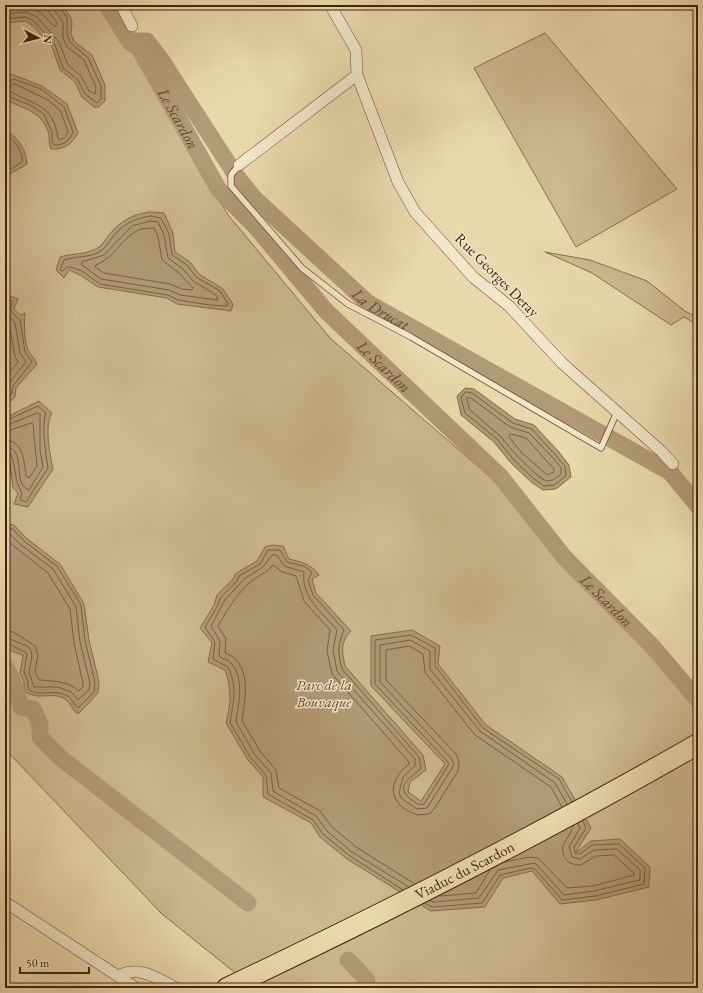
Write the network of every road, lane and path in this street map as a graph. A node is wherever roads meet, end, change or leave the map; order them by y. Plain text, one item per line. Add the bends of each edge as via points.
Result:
1 (121, 5) edge
2 (330, 5) edge
3 (132, 26) dead end
4 (357, 75) junction
5 (239, 165) joint
6 (617, 412) junction
7 (673, 464) dead end
8 (698, 744) edge
9 (698, 757) edge
10 (5, 902) edge
11 (118, 976) junction
12 (136, 988) edge
13 (176, 988) edge
14 (227, 988) edge
15 (254, 988) edge

1 - 3 street
2 - 4 street, Rue Georges Deray via 356,50
4 - 5 street
4 - 6 street, Rue Georges Deray via 398,182 415,212 474,277 509,306 562,363
5 - 6 lane via 231,175 230,186 302,268 348,304 411,337 601,448
6 - 7 street, Rue Georges Deray
8 - 14 highway, Viaduc du Scardon via 385,912
9 - 15 highway, Viaduc du Scardon via 398,918
10 - 11 street
11 - 12 street
11 - 13 street via 125,972 150,974

